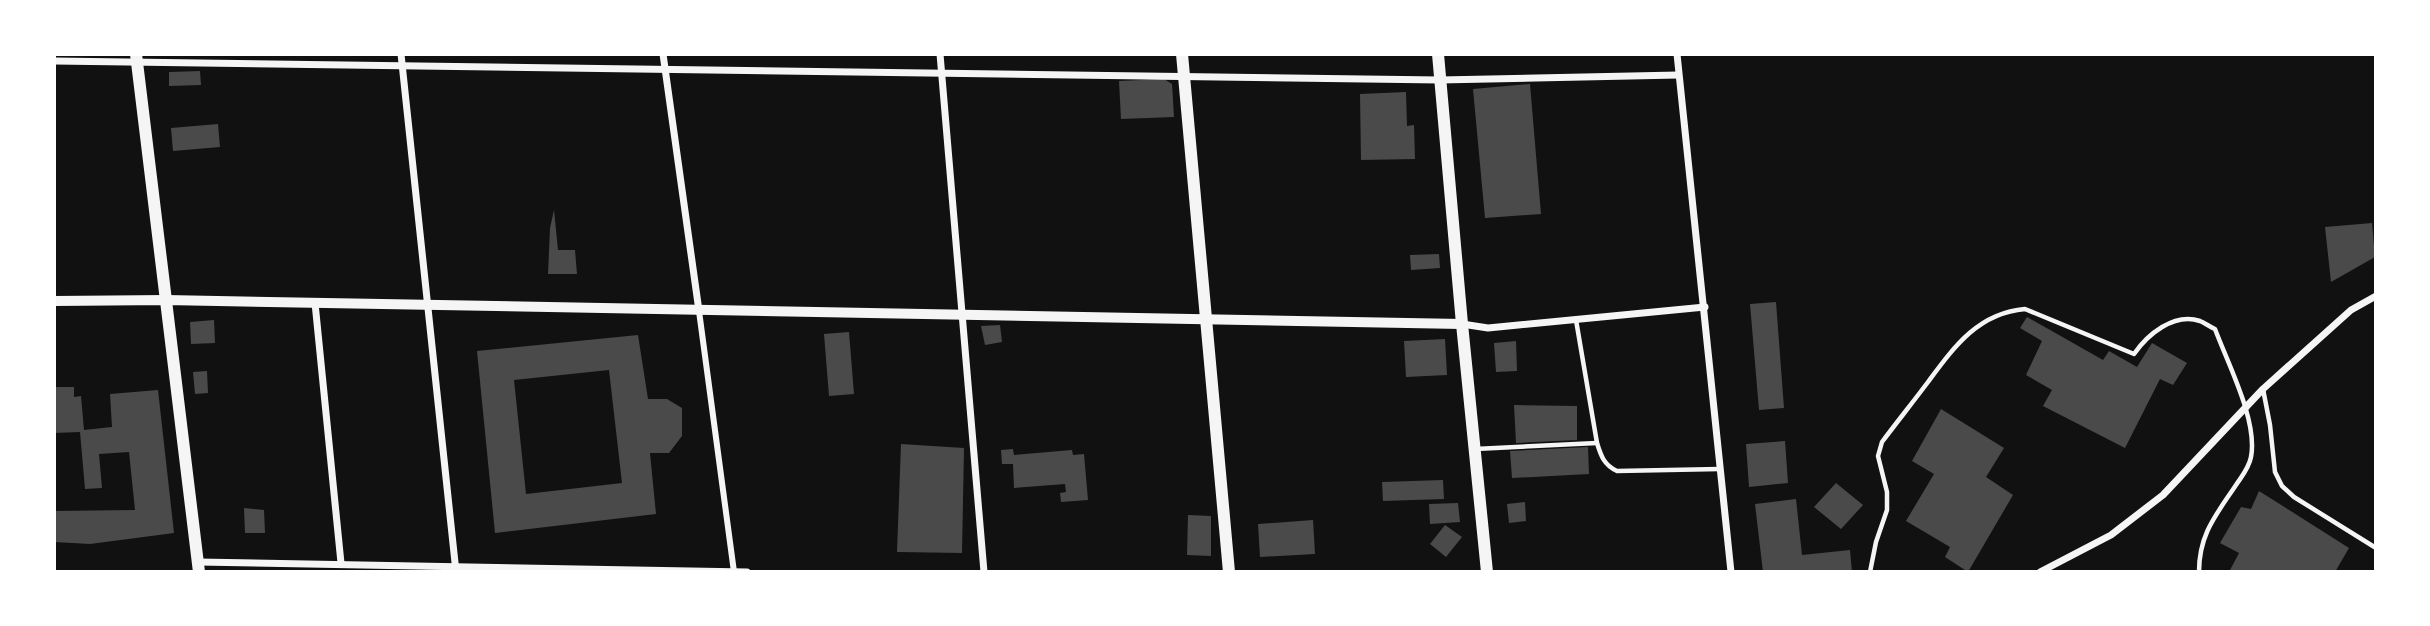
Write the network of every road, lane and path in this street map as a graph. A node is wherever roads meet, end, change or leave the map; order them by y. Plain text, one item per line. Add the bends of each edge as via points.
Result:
1 (401, 54) edge
2 (663, 54) edge
3 (940, 54) edge
4 (1182, 54) edge
5 (1438, 54) edge
6 (1677, 54) edge
7 (136, 58) edge
8 (54, 61) edge
9 (403, 67) junction
10 (665, 71) junction
11 (942, 74) junction
12 (1184, 75) junction
13 (1678, 75) junction
14 (1440, 80) junction
15 (2374, 296) edge
16 (166, 300) junction
17 (54, 301) edge
18 (315, 303) junction
19 (428, 305) junction
20 (2376, 305) edge
21 (1705, 307) junction
22 (699, 311) junction
23 (961, 316) junction
24 (1576, 320) junction
25 (1206, 321) junction
26 (1462, 324) junction
27 (2263, 389) junction
28 (2245, 408) junction
29 (1597, 443) junction
30 (1474, 449) junction
31 (1721, 469) junction
32 (2376, 548) edge
33 (341, 563) junction
34 (199, 567) edge
35 (456, 569) edge
36 (734, 572) edge
37 (747, 572) edge
38 (984, 572) edge
39 (1229, 572) edge
40 (1487, 572) edge
41 (1731, 572) edge
42 (1871, 572) edge
43 (2040, 572) edge
44 (2199, 572) edge

1 - 9 street
2 - 10 street
3 - 11 street
4 - 12 main road
5 - 14 main road
6 - 13 street
7 - 8 street
7 - 9 street
7 - 16 main road
9 - 10 street
9 - 19 street
10 - 11 street
10 - 22 street
11 - 12 street
11 - 23 street
12 - 14 street
12 - 25 main road
13 - 14 street
13 - 21 street
14 - 26 main road
15 - 20 lane
15 - 27 street via 2351,310
16 - 17 street
16 - 18 street
16 - 34 main road
18 - 19 street
18 - 33 street
19 - 22 street
19 - 35 street
21 - 24 street
21 - 31 street
22 - 23 street
22 - 36 street
23 - 25 street
23 - 38 street
24 - 26 street via 1488,328
24 - 29 lane
25 - 26 street
25 - 39 main road
26 - 30 main road
27 - 28 street
27 - 32 lane via 2275,472 2282,486
28 - 42 lane via 2215,329 2198,320 2176,321 2160,328 2134,354 2025,309 1995,316 1960,340 1882,442 1878,456 1888,510
28 - 43 street via 2164,495 2111,535
28 - 44 lane via 2251,422 2251,457 2206,529
29 - 30 lane
29 - 31 lane via 1603,461 1617,471
30 - 40 main road
31 - 41 street
33 - 34 street
33 - 35 street
35 - 36 street
36 - 37 street

